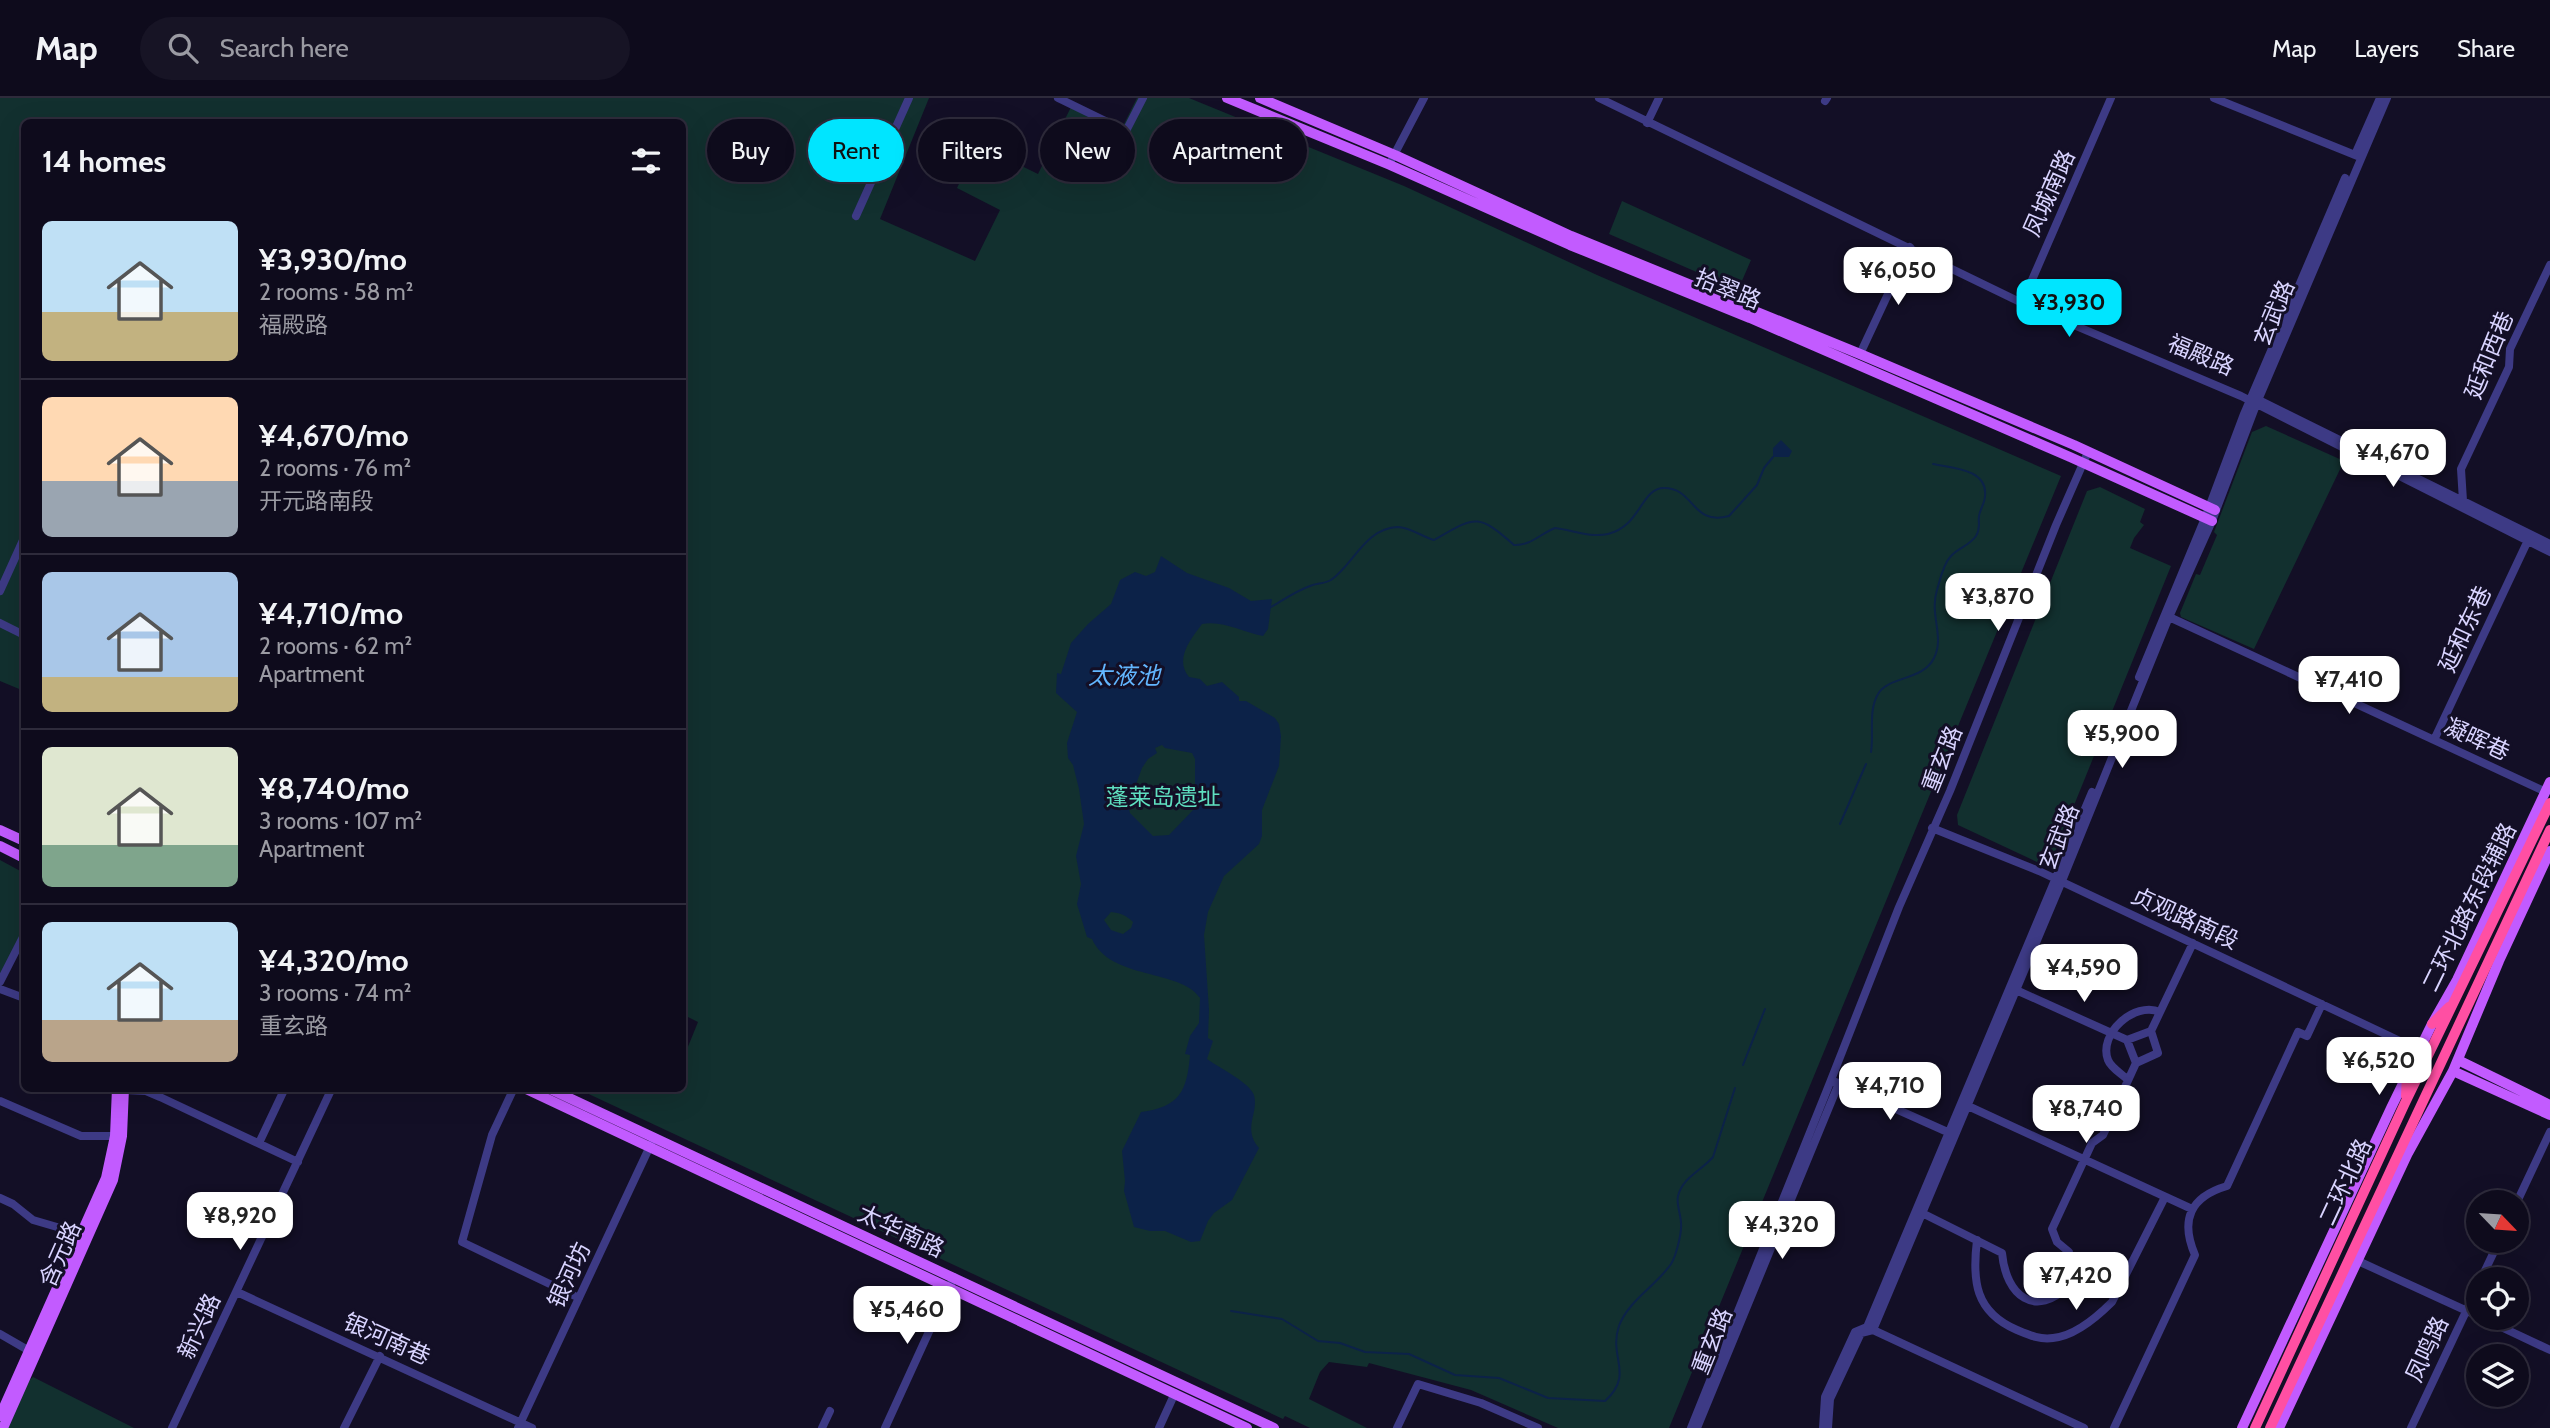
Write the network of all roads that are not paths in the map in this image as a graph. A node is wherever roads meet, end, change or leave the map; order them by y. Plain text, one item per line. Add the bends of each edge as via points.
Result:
1 (909, 98) edge
2 (1058, 98) edge
3 (1143, 98) edge
4 (1227, 98) edge
5 (1260, 98) edge
6 (1424, 98) edge
7 (1598, 98) edge
8 (1659, 98) edge
9 (2111, 98) edge
10 (2214, 98) edge
11 (2380, 98) edge
12 (2387, 98) edge
13 (1647, 123) junction
14 (1395, 155) junction
15 (2357, 156) junction
16 (1390, 165) junction
17 (856, 216) dead end
18 (1908, 248) junction
19 (2550, 265) edge
20 (2022, 302) junction
21 (1860, 354) junction
22 (2255, 401) junction
23 (2088, 452) junction
24 (2083, 463) junction
25 (2463, 501) junction
26 (2212, 509) junction
27 (2208, 520) junction
28 (2529, 538) junction
29 (2550, 544) edge
30 (21, 545) edge
31 (2550, 552) edge
32 (0, 592) edge
33 (2167, 616) junction
34 (0, 623) edge
35 (21, 634) edge
36 (2434, 740) junction
37 (2548, 792) edge
38 (1933, 828) junction
39 (0, 830) edge
40 (2550, 830) edge
41 (21, 840) edge
42 (0, 846) edge
43 (2550, 851) edge
44 (21, 856) edge
45 (2059, 880) junction
46 (21, 941) edge
47 (2193, 943) junction
48 (2489, 962) junction
49 (0, 982) edge
50 (0, 989) edge
51 (2016, 990) junction
52 (21, 997) edge
53 (2456, 1000) junction
54 (2322, 1004) junction
55 (2160, 1012) junction
56 (2432, 1024) junction
57 (2470, 1030) junction
58 (2151, 1031) junction
59 (2112, 1033) junction
60 (2127, 1040) junction
61 (2419, 1049) junction
62 (2458, 1060) junction
63 (2136, 1063) junction
64 (2453, 1071) junction
65 (2407, 1074) junction
66 (2128, 1080) junction
67 (1835, 1082) junction
68 (122, 1092) edge
69 (122, 1092) edge
70 (148, 1092) edge
71 (283, 1092) edge
72 (330, 1092) edge
73 (512, 1092) edge
74 (533, 1092) edge
75 (556, 1092) edge
76 (2439, 1098) junction
77 (0, 1101) edge
78 (2405, 1102) junction
79 (2550, 1105) edge
80 (1968, 1106) junction
81 (2550, 1115) edge
82 (2550, 1132) edge
83 (1952, 1134) junction
84 (115, 1136) junction
85 (259, 1143) junction
86 (652, 1143) junction
87 (2084, 1160) junction
88 (298, 1162) junction
89 (2390, 1171) junction
90 (2522, 1190) edge
91 (2165, 1197) junction
92 (0, 1198) edge
93 (2192, 1209) junction
94 (1922, 1213) junction
95 (81, 1234) junction
96 (1978, 1240) junction
97 (2358, 1261) junction
98 (954, 1277) junction
99 (949, 1288) junction
100 (237, 1292) junction
101 (579, 1298) junction
102 (2466, 1310) edge
103 (2466, 1312) edge
104 (1870, 1329) junction
105 (2508, 1330) edge
106 (0, 1334) edge
107 (2550, 1350) edge
108 (33, 1352) junction
109 (380, 1356) junction
110 (1175, 1393) junction
111 (830, 1410) dead end
112 (0, 1416) edge
113 (519, 1425) edge
114 (1535, 1427) edge
115 (3, 1428) edge
116 (172, 1428) edge
117 (344, 1428) edge
118 (532, 1428) edge
119 (822, 1428) edge
120 (885, 1428) edge
121 (1159, 1428) edge
122 (1247, 1428) edge
123 (1274, 1428) edge
124 (1397, 1428) edge
125 (1691, 1428) edge
126 (1698, 1428) edge
127 (1823, 1428) edge
128 (1828, 1428) edge
129 (2084, 1428) edge
130 (2114, 1428) edge
131 (2242, 1428) edge
132 (2255, 1428) edge
133 (2270, 1428) edge
134 (2279, 1428) edge
135 (2411, 1428) edge

1 - 17 street
2 - 3 street via 1126,131
4 - 16 main road, 拾翠路
5 - 14 main road, 拾翠路
6 - 14 street
7 - 13 street, 福殿路
8 - 13 street
9 - 20 street, 凤城南路
10 - 15 street
11 - 15 street, 玄武路
12 - 15 street, 玄武路
13 - 18 street, 福殿路
14 - 16 street
14 - 21 main road, 拾翠路 via 1571,236
15 - 22 street, 玄武路
16 - 24 main road, 拾翠路
18 - 20 street, 福殿路
18 - 21 street
19 - 25 street, 延和西巷 via 2461,469
20 - 22 street, 福殿路
21 - 23 main road, 拾翠路
22 - 25 street
22 - 26 street, 玄武路
22 - 28 street
23 - 24 street, 重玄路
23 - 26 main road, 拾翠路
24 - 27 main road, 拾翠路
24 - 38 street, 重玄路
25 - 28 street
26 - 27 street, 玄武路
27 - 33 street, 玄武路
28 - 29 street
28 - 31 street
28 - 36 street, 延和东巷
30 - 32 street
33 - 36 street, 凝晖巷
33 - 45 street, 玄武路
34 - 35 street
36 - 37 street, 凝晖巷
37 - 53 highway, 二环北路
37 - 56 main road, 二环北路东段辅路
38 - 45 street, 贞观路南段
38 - 67 street, 重玄路
39 - 41 main road
40 - 48 highway, 二环北路
42 - 44 main road
43 - 57 main road
45 - 47 street, 贞观路南段
45 - 51 street, 玄武路
45 - 83 street, 玄武路
46 - 49 street
47 - 54 street, 贞观路南段
47 - 55 street
48 - 57 main road
48 - 89 highway, 二环北路
50 - 52 street
51 - 59 street
51 - 80 street, 玄武路
53 - 56 highway
53 - 78 highway, 二环北路
54 - 61 street, 贞观路南段
54 - 93 street via 2307,1036 2298,1032 2227,1186 2202,1197
55 - 58 street
55 - 59 street via 2150,1008 2128,1016
56 - 61 main road, 二环北路东段辅路
57 - 62 main road
58 - 60 street
58 - 63 street via 2158,1053
59 - 60 street
59 - 66 street via 2106,1046 2108,1061
60 - 63 street
61 - 65 main road, 二环北路东段辅路
62 - 64 main road
62 - 79 main road
63 - 66 street
64 - 76 main road
64 - 81 main road
65 - 78 highway
65 - 131 main road, 二环北路东段辅路
66 - 87 street via 2103,1135 2092,1143
67 - 83 street
67 - 125 street, 重玄路
67 - 126 street, 重玄路
68 - 84 main road, 含元路
69 - 108 main road, 含元路 via 122,1136 113,1180
70 - 85 street
71 - 85 street
72 - 88 street, 新兴路
73 - 101 street via 492,1135 462,1242
74 - 86 main road, 太华南路
75 - 86 main road, 太华南路
76 - 89 main road
76 - 97 main road
77 - 84 street via 82,1136
78 - 132 highway, 二环北路
80 - 83 street, 玄武路
80 - 87 street
82 - 90 street
83 - 94 street, 玄武路
83 - 104 street, 玄武路
84 - 95 main road, 含元路 via 106,1178
85 - 88 street
86 - 98 main road, 太华南路
86 - 99 main road, 太华南路
86 - 101 street, 银河坊
87 - 91 street
87 - 96 street via 2052,1229 2057,1242 2069,1252 2070,1285 2060,1295 2045,1302 2031,1302 2020,1295 2004,1272 2002,1253
88 - 100 street, 新兴路
89 - 133 highway, 二环北路
91 - 93 street
91 - 96 street via 2112,1302 2074,1331 2055,1338 2037,1338 2003,1324 1992,1314 1976,1283
92 - 95 street via 33,1220
93 - 130 street via 2188,1227 2195,1255
94 - 96 street
94 - 104 street, 玄武路
95 - 108 main road, 含元路
97 - 102 street
97 - 134 main road
98 - 99 street
98 - 123 main road, 太华南路
99 - 110 main road, 太华南路
99 - 120 street
100 - 109 street, 银河南巷
100 - 116 street, 新兴路
101 - 113 street, 银河坊
103 - 135 street, 凤鸣路
104 - 127 street, 玄武路 via 1856,1332 1825,1397
104 - 128 street, 玄武路 via 1861,1333 1830,1399
104 - 129 street
105 - 107 street
106 - 108 street
108 - 112 main road, 含元路
108 - 115 main road, 含元路
109 - 113 street, 银河南巷
109 - 117 street
110 - 121 street
110 - 122 main road, 太华南路
111 - 119 street
113 - 118 street, 银河南巷
114 - 124 street via 1480,1403 1418,1384

